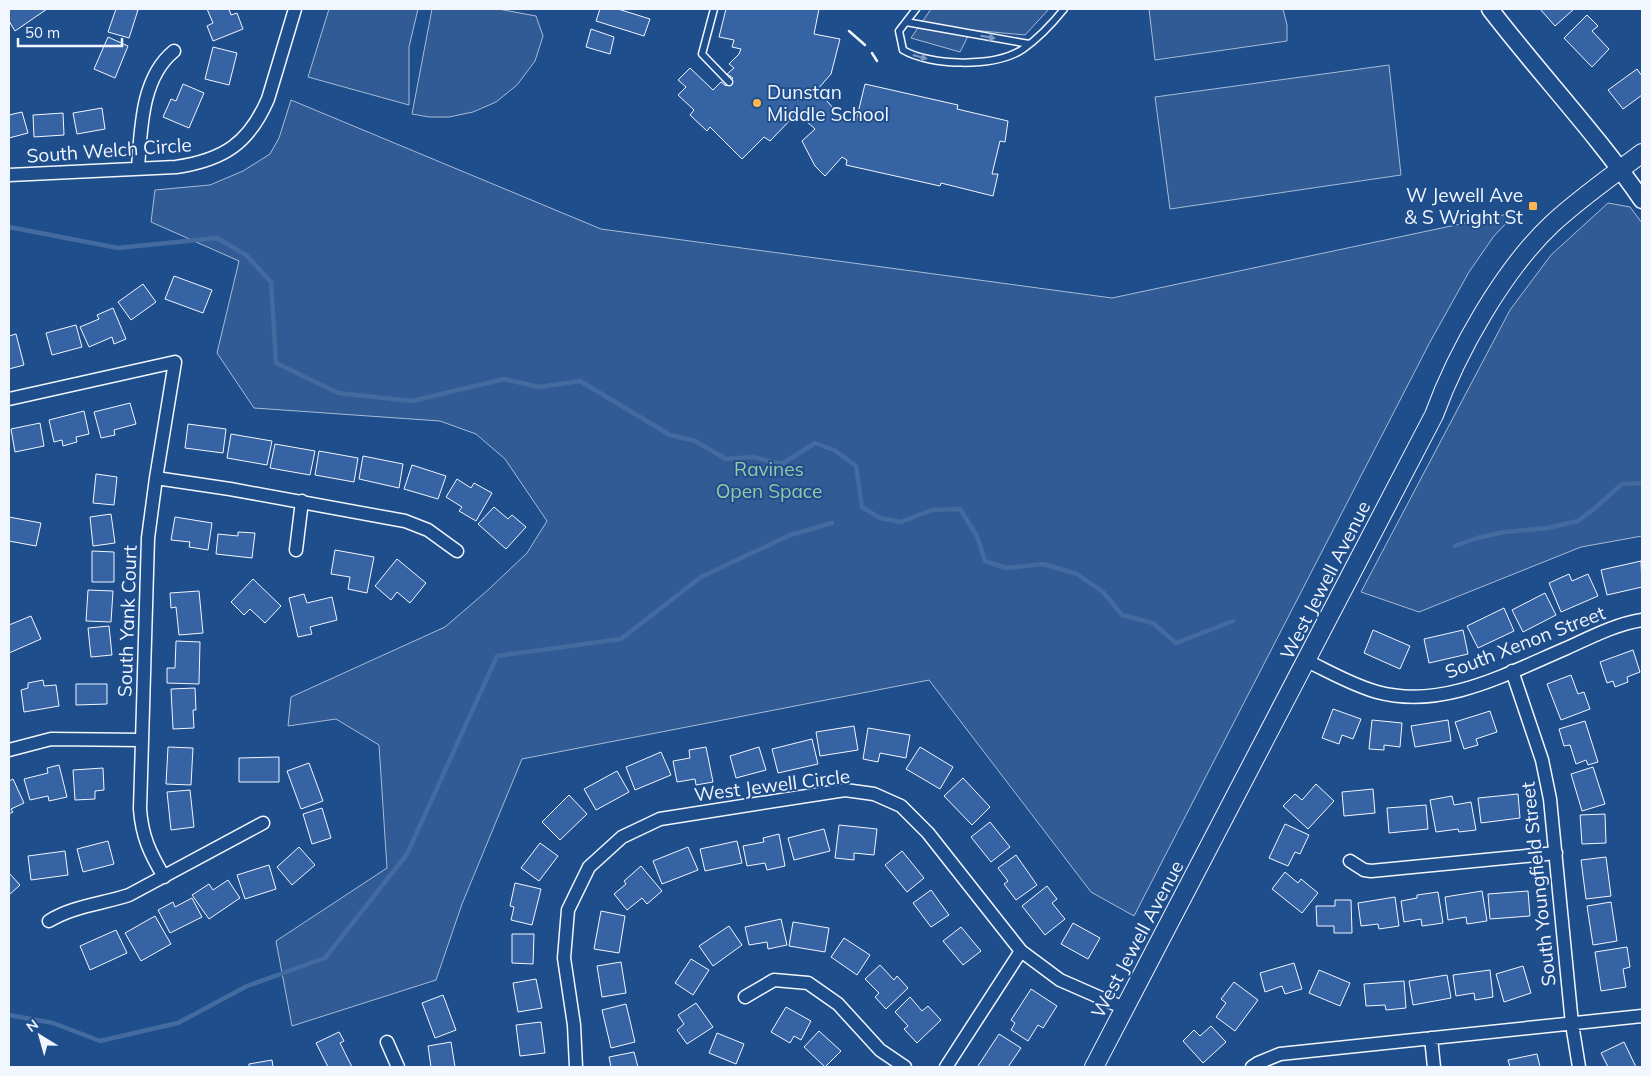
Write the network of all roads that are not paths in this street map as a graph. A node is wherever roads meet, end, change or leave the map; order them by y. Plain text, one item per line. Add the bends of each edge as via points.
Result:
1 (296, 9) edge
2 (714, 9) edge
3 (916, 9) edge
4 (1064, 9) edge
5 (1490, 9) edge
6 (906, 22) junction
7 (1029, 44) junction
8 (174, 50) dead end
9 (729, 82) dead end
10 (1642, 153) edge
11 (138, 168) junction
12 (1620, 170) junction
13 (9, 175) edge
14 (1642, 200) edge
15 (9, 399) edge
16 (156, 478) junction
17 (302, 501) junction
18 (296, 550) dead end
19 (457, 551) dead end
20 (1642, 620) edge
21 (1307, 661) junction
22 (1512, 671) junction
23 (142, 740) junction
24 (9, 750) edge
25 (263, 823) dead end
26 (1556, 853) junction
27 (1350, 861) dead end
28 (164, 877) junction
29 (49, 921) dead end
30 (1022, 951) junction
31 (745, 997) dead end
32 (1124, 1008) junction
33 (1642, 1016) edge
34 (1572, 1024) junction
35 (1431, 1038) junction
36 (387, 1042) dead end
37 (398, 1067) edge
38 (576, 1067) edge
39 (905, 1067) edge
40 (946, 1067) edge
41 (1094, 1067) edge
42 (1252, 1067) edge
43 (1434, 1067) edge
44 (1578, 1067) edge

1 - 11 street, South Welch Circle via 268,99 250,131 216,158 191,165
2 - 9 lane via 702,54
3 - 6 lane
4 - 7 lane
5 - 12 street
6 -> 7 lane
6 -> 7 lane via 899,31 903,50 914,57 934,61 969,63 999,58
8 - 11 street via 158,68 150,88 141,124
10 - 12 main road, West Jewell Avenue
11 - 13 street, South Welch Circle
12 - 14 street
12 - 21 main road, West Jewell Avenue via 1551,225 1502,283 1445,386 1434,415
15 - 16 street, South Yank Court via 175,362
16 - 17 street
16 - 23 street, South Yank Court via 148,538
17 - 18 street
17 - 19 street via 405,521 428,530
20 - 22 street, South Xenon Street via 1617,627
21 - 22 street, South Xenon Street via 1363,687 1408,696 1459,691
21 - 32 main road, West Jewell Avenue
22 - 26 street, South Youngfield Street via 1542,760
23 - 24 street via 51,739
23 - 28 street, South Yank Court via 141,823 148,848
25 - 28 street
26 - 27 street via 1371,871
26 - 34 street, South Youngfield Street
28 - 29 street via 129,895 72,909
30 - 32 street, West Jewell Circle via 1060,980
30 - 38 street, West Jewell Circle via 928,833 902,806 874,794 845,790 660,819 622,837 589,867 568,910 564,958 574,1025
30 - 40 street
31 - 39 street via 774,980 808,984 838,1004 880,1050
32 - 41 main road, West Jewell Avenue
33 - 34 street
34 - 35 street
34 - 44 street, South Youngfield Street
35 - 42 street via 1280,1054
35 - 43 street
36 - 37 street

